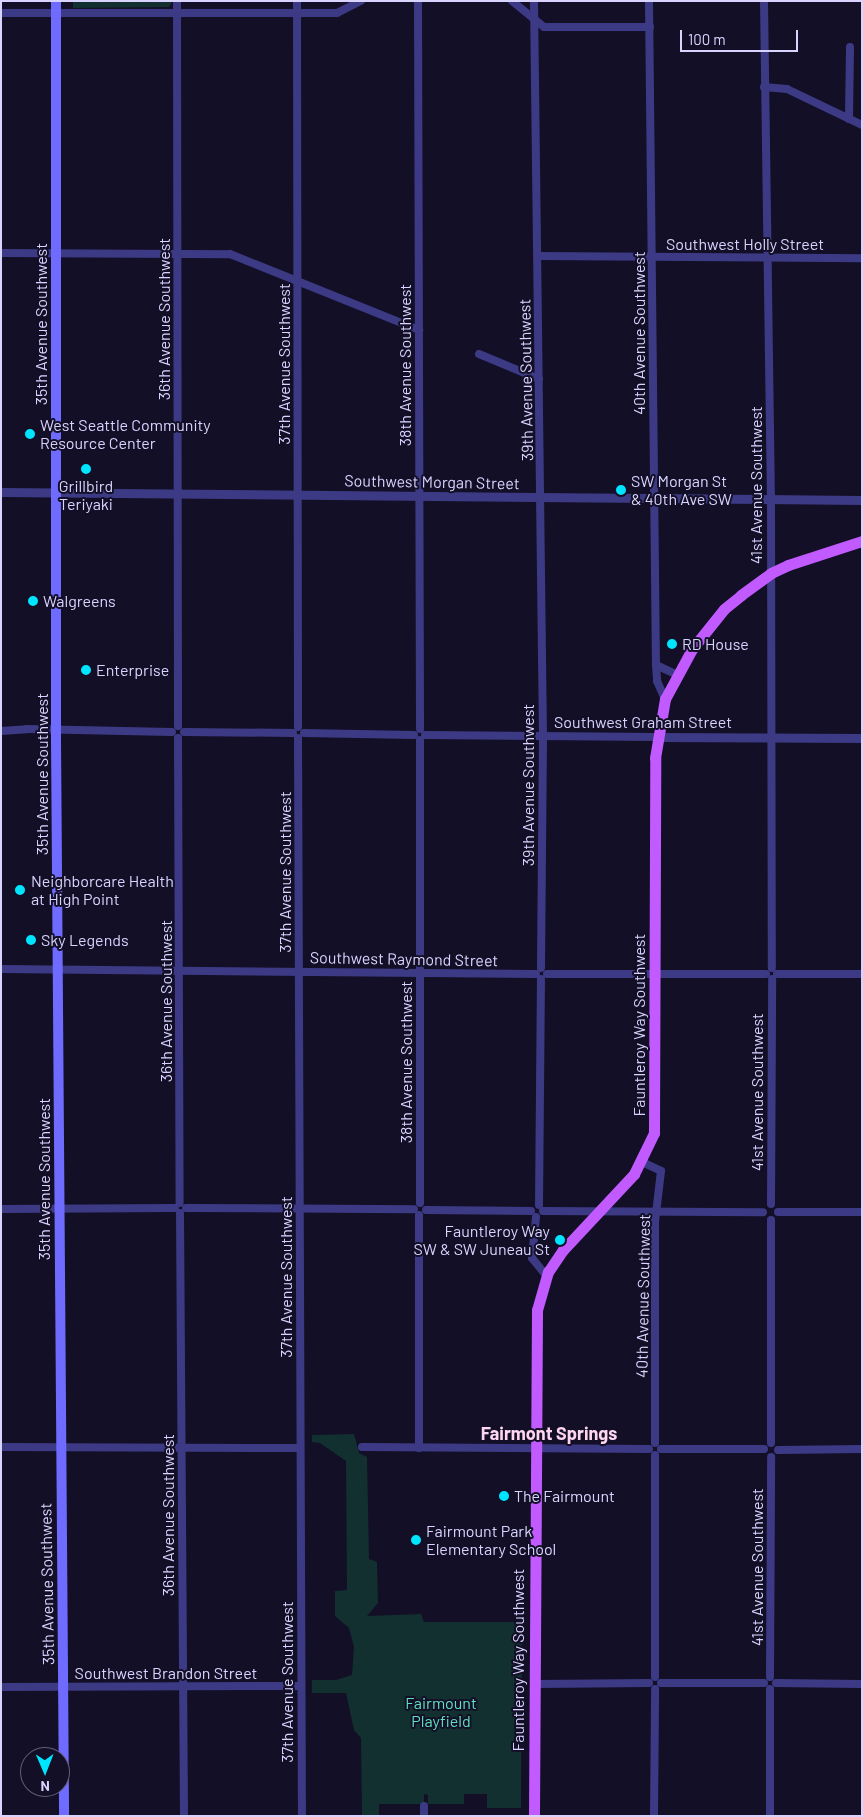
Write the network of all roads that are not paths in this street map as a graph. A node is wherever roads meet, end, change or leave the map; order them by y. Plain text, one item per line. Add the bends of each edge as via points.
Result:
1 (56, 1) edge
2 (177, 1) edge
3 (297, 1) edge
4 (361, 1) edge
5 (418, 1) edge
6 (512, 1) edge
7 (534, 1) edge
8 (649, 1) edge
9 (764, 1) edge
10 (56, 13) junction
11 (177, 13) junction
12 (297, 13) junction
13 (1, 14) edge
14 (534, 21) junction
15 (650, 28) junction
16 (850, 47) dead end
17 (764, 87) junction
18 (849, 119) junction
19 (862, 125) edge
20 (56, 252) junction
21 (178, 252) junction
22 (1, 253) edge
23 (538, 256) junction
24 (652, 257) junction
25 (768, 258) junction
26 (862, 258) edge
27 (297, 279) junction
28 (419, 330) junction
29 (479, 354) dead end
30 (539, 379) junction
31 (1, 492) edge
32 (57, 492) junction
33 (177, 494) junction
34 (299, 495) junction
35 (420, 497) junction
36 (541, 498) junction
37 (653, 499) junction
38 (771, 499) junction
39 (862, 500) edge
40 (862, 541) edge
41 (771, 573) junction
42 (656, 665) junction
43 (677, 674) junction
44 (664, 699) junction
45 (56, 729) junction
46 (178, 730) junction
47 (1, 731) edge
48 (298, 733) junction
49 (420, 735) junction
50 (543, 736) junction
51 (657, 737) junction
52 (772, 737) junction
53 (862, 738) edge
54 (1, 969) edge
55 (58, 969) junction
56 (179, 970) junction
57 (299, 971) junction
58 (419, 973) junction
59 (541, 974) junction
60 (656, 974) junction
61 (772, 974) junction
62 (862, 974) edge
63 (642, 1162) junction
64 (771, 1204) junction
65 (59, 1208) junction
66 (180, 1208) junction
67 (541, 1208) junction
68 (1, 1209) edge
69 (300, 1210) junction
70 (419, 1211) junction
71 (600, 1211) junction
72 (657, 1211) junction
73 (763, 1212) junction
74 (778, 1212) junction
75 (862, 1212) edge
76 (534, 1214) junction
77 (771, 1220) junction
78 (546, 1275) junction
79 (771, 1443) junction
80 (60, 1446) junction
81 (1, 1447) edge
82 (362, 1447) dead end
83 (181, 1448) junction
84 (300, 1448) junction
85 (419, 1448) junction
86 (535, 1448) junction
87 (655, 1449) junction
88 (862, 1449) edge
89 (764, 1450) junction
90 (778, 1450) junction
91 (771, 1457) junction
92 (655, 1683) junction
93 (770, 1683) junction
94 (535, 1684) junction
95 (862, 1684) edge
96 (301, 1686) junction
97 (64, 1687) junction
98 (183, 1687) junction
99 (1, 1688) edge
100 (424, 1806) dead end
101 (64, 1816) edge
102 (184, 1816) edge
103 (302, 1816) edge
104 (424, 1816) edge
105 (534, 1816) edge
106 (654, 1816) edge
107 (770, 1816) edge

1 - 10 main road, 35th Avenue Southwest
2 - 11 street, 36th Avenue Southwest
3 - 12 street, 37th Avenue Southwest
4 - 12 street via 337,13
5 - 28 street, 38th Avenue Southwest
6 - 14 street via 527,11
7 - 14 street, 39th Avenue Southwest
8 - 15 street, 40th Avenue Southwest
9 - 17 street, 41st Avenue Southwest
10 - 11 street
10 - 13 street
10 - 20 main road, 35th Avenue Southwest
11 - 12 street
11 - 21 street, 36th Avenue Southwest
12 - 27 street, 37th Avenue Southwest
14 - 15 street via 544,28
14 - 23 street, 39th Avenue Southwest
15 - 24 street, 40th Avenue Southwest
16 - 18 street
17 - 18 street via 787,89
17 - 25 street, 41st Avenue Southwest
18 - 19 street
20 - 21 street
20 - 22 street
20 - 32 main road, 35th Avenue Southwest
21 - 27 street via 235,255
21 - 33 street, 36th Avenue Southwest
23 - 24 street, Southwest Holly Street
23 - 30 street, 39th Avenue Southwest
24 - 25 street, Southwest Holly Street
24 - 37 street, 40th Avenue Southwest
25 - 26 street, Southwest Holly Street
25 - 38 street, 41st Avenue Southwest
27 - 28 street
27 - 34 street, 37th Avenue Southwest
28 - 35 street, 38th Avenue Southwest
29 - 30 street
30 - 36 street, 39th Avenue Southwest
31 - 32 street, Southwest Morgan Street
32 - 33 street, Southwest Morgan Street
32 - 45 main road, 35th Avenue Southwest
33 - 34 street, Southwest Morgan Street
33 - 46 street, 36th Avenue Southwest
34 - 35 street, Southwest Morgan Street
34 - 48 street, 37th Avenue Southwest
35 - 36 street, Southwest Morgan Street
35 - 49 street, 38th Avenue Southwest
36 - 37 street, Southwest Morgan Street
36 - 50 street, 39th Avenue Southwest
37 - 38 street, Southwest Morgan Street
37 - 42 street, 40th Avenue Southwest
38 - 39 street, Southwest Morgan Street
38 - 41 street, 41st Avenue Southwest
40 - 41 main road, Fauntleroy Way Southwest via 804,558
41 - 43 main road, Fauntleroy Way Southwest via 724,609
41 - 52 street, 41st Avenue Southwest
42 - 43 street
42 - 44 street, 40th Avenue Southwest via 657,681
43 - 44 main road, Fauntleroy Way Southwest
44 - 51 main road, Fauntleroy Way Southwest
45 - 46 street, Southwest Graham Street
45 - 47 street, Southwest Graham Street
45 - 55 main road, 35th Avenue Southwest
46 - 48 street, Southwest Graham Street
46 - 56 street, 36th Avenue Southwest
48 - 49 street, Southwest Graham Street
48 - 57 street, 37th Avenue Southwest
49 - 50 street, Southwest Graham Street
49 - 58 street, 38th Avenue Southwest
50 - 51 street, Southwest Graham Street
50 - 59 street, 39th Avenue Southwest
51 - 52 street, Southwest Graham Street
51 - 60 main road, Fauntleroy Way Southwest
52 - 53 street, Southwest Graham Street
52 - 61 street, 41st Avenue Southwest
54 - 55 street, Southwest Raymond Street
55 - 56 street, Southwest Raymond Street
55 - 65 main road, 35th Avenue Southwest
56 - 57 street, Southwest Raymond Street
56 - 66 street, 36th Avenue Southwest
57 - 58 street, Southwest Raymond Street
57 - 69 street, 37th Avenue Southwest
58 - 59 street, Southwest Raymond Street
58 - 70 street, 38th Avenue Southwest
59 - 60 street, Southwest Raymond Street
59 - 67 street, 39th Avenue Southwest
60 - 61 street, Southwest Raymond Street
60 - 63 main road, Fauntleroy Way Southwest via 656,1116 654,1132
61 - 62 street, Southwest Raymond Street
61 - 64 street, 41st Avenue Southwest
63 - 71 main road, Fauntleroy Way Southwest
63 - 72 street, 40th Avenue Southwest via 661,1171
64 - 73 street
64 - 74 street
65 - 66 street
65 - 68 street
65 - 80 main road, 35th Avenue Southwest
66 - 69 street
66 - 83 street, 36th Avenue Southwest
67 - 71 street
67 - 76 street
69 - 70 street
69 - 84 street, 37th Avenue Southwest
70 - 76 street
70 - 85 street
71 - 72 street
71 - 78 main road, Fauntleroy Way Southwest via 563,1250
72 - 73 street
72 - 87 street, 40th Avenue Southwest
73 - 77 street
74 - 75 street
74 - 77 street
76 - 78 street via 532,1258
77 - 79 street
78 - 86 main road, Fauntleroy Way Southwest via 539,1293 535,1326
79 - 89 street
79 - 90 street
80 - 81 street
80 - 83 street
80 - 97 main road, 35th Avenue Southwest
82 - 85 street
83 - 84 street
83 - 98 street, 36th Avenue Southwest
84 - 96 street, 37th Avenue Southwest
85 - 86 street
86 - 87 street
86 - 94 main road, Fauntleroy Way Southwest
87 - 89 street
87 - 92 street, 40th Avenue Southwest
88 - 90 street
89 - 91 street
90 - 91 street
91 - 93 street, 41st Avenue Southwest
92 - 93 street
92 - 94 street
92 - 106 street, 40th Avenue Southwest
93 - 95 street
93 - 107 street, 41st Avenue Southwest
94 - 105 main road, Fauntleroy Way Southwest
96 - 98 street, Southwest Brandon Street
96 - 103 street, 37th Avenue Southwest
97 - 98 street, Southwest Brandon Street
97 - 99 street, Southwest Brandon Street
97 - 101 main road, 35th Avenue Southwest
98 - 102 street, 36th Avenue Southwest
100 - 104 street

